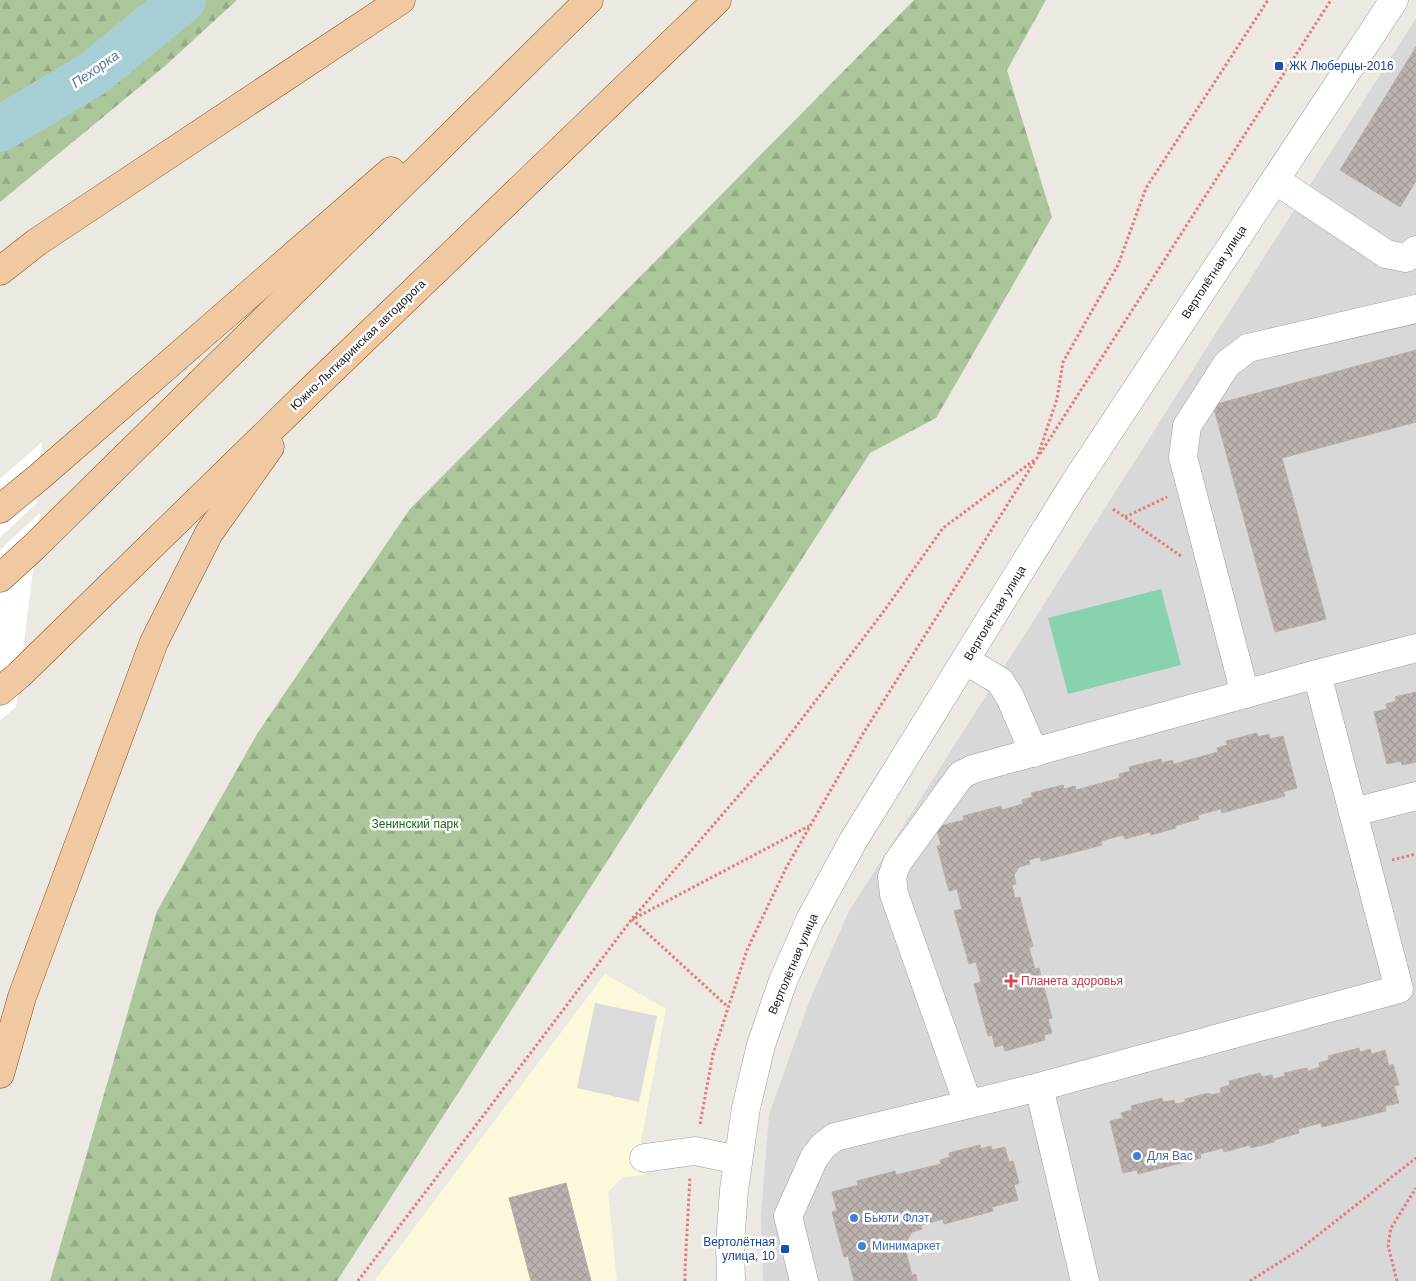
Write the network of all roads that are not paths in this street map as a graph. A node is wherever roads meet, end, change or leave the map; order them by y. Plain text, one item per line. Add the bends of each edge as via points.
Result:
1 (402, 0) edge
2 (589, 0) edge
3 (717, 0) edge
4 (1394, 0) edge
5 (1275, 180) junction
6 (1416, 250) edge
7 (0, 271) edge
8 (1416, 309) edge
9 (310, 391) junction
10 (0, 509) edge
11 (0, 578) edge
12 (1416, 648) edge
13 (966, 661) junction
14 (1317, 674) junction
15 (10, 683) edge
16 (1245, 694) junction
17 (1034, 753) junction
18 (1416, 796) edge
19 (1354, 812) junction
20 (0, 1074) edge
21 (1039, 1087) junction
22 (968, 1104) junction
23 (644, 1158) dead end
24 (738, 1160) junction
25 (731, 1281) edge
26 (804, 1281) edge
27 (1084, 1281) edge

1 - 7 main road via 37,242
2 - 10 main road
2 - 11 main road
3 - 9 main road, Южно-Лыткаринская автодорога
4 - 5 street, Вертолётная улица
5 - 6 street via 1386,254 1406,258
5 - 13 street, Вертолётная улица via 1089,461
8 - 16 street via 1248,348 1227,364 1187,426 1183,457
9 - 15 main road, Южно-Лыткаринская автодорога
9 - 20 main road via 209,533 154,642 22,997
12 - 14 street
13 - 17 street via 1000,681
13 - 24 street, Вертолётная улица via 853,841 810,920 783,981 761,1045
14 - 16 street
14 - 19 street
16 - 17 street
17 - 22 street via 961,775 897,863 892,877 894,894
18 - 19 street
19 - 21 street via 1399,989
21 - 22 street
21 - 27 street
22 - 26 street via 835,1137 823,1146 814,1158 788,1216
23 - 24 street via 695,1151
24 - 25 street, Вертолётная улица via 730,1244

